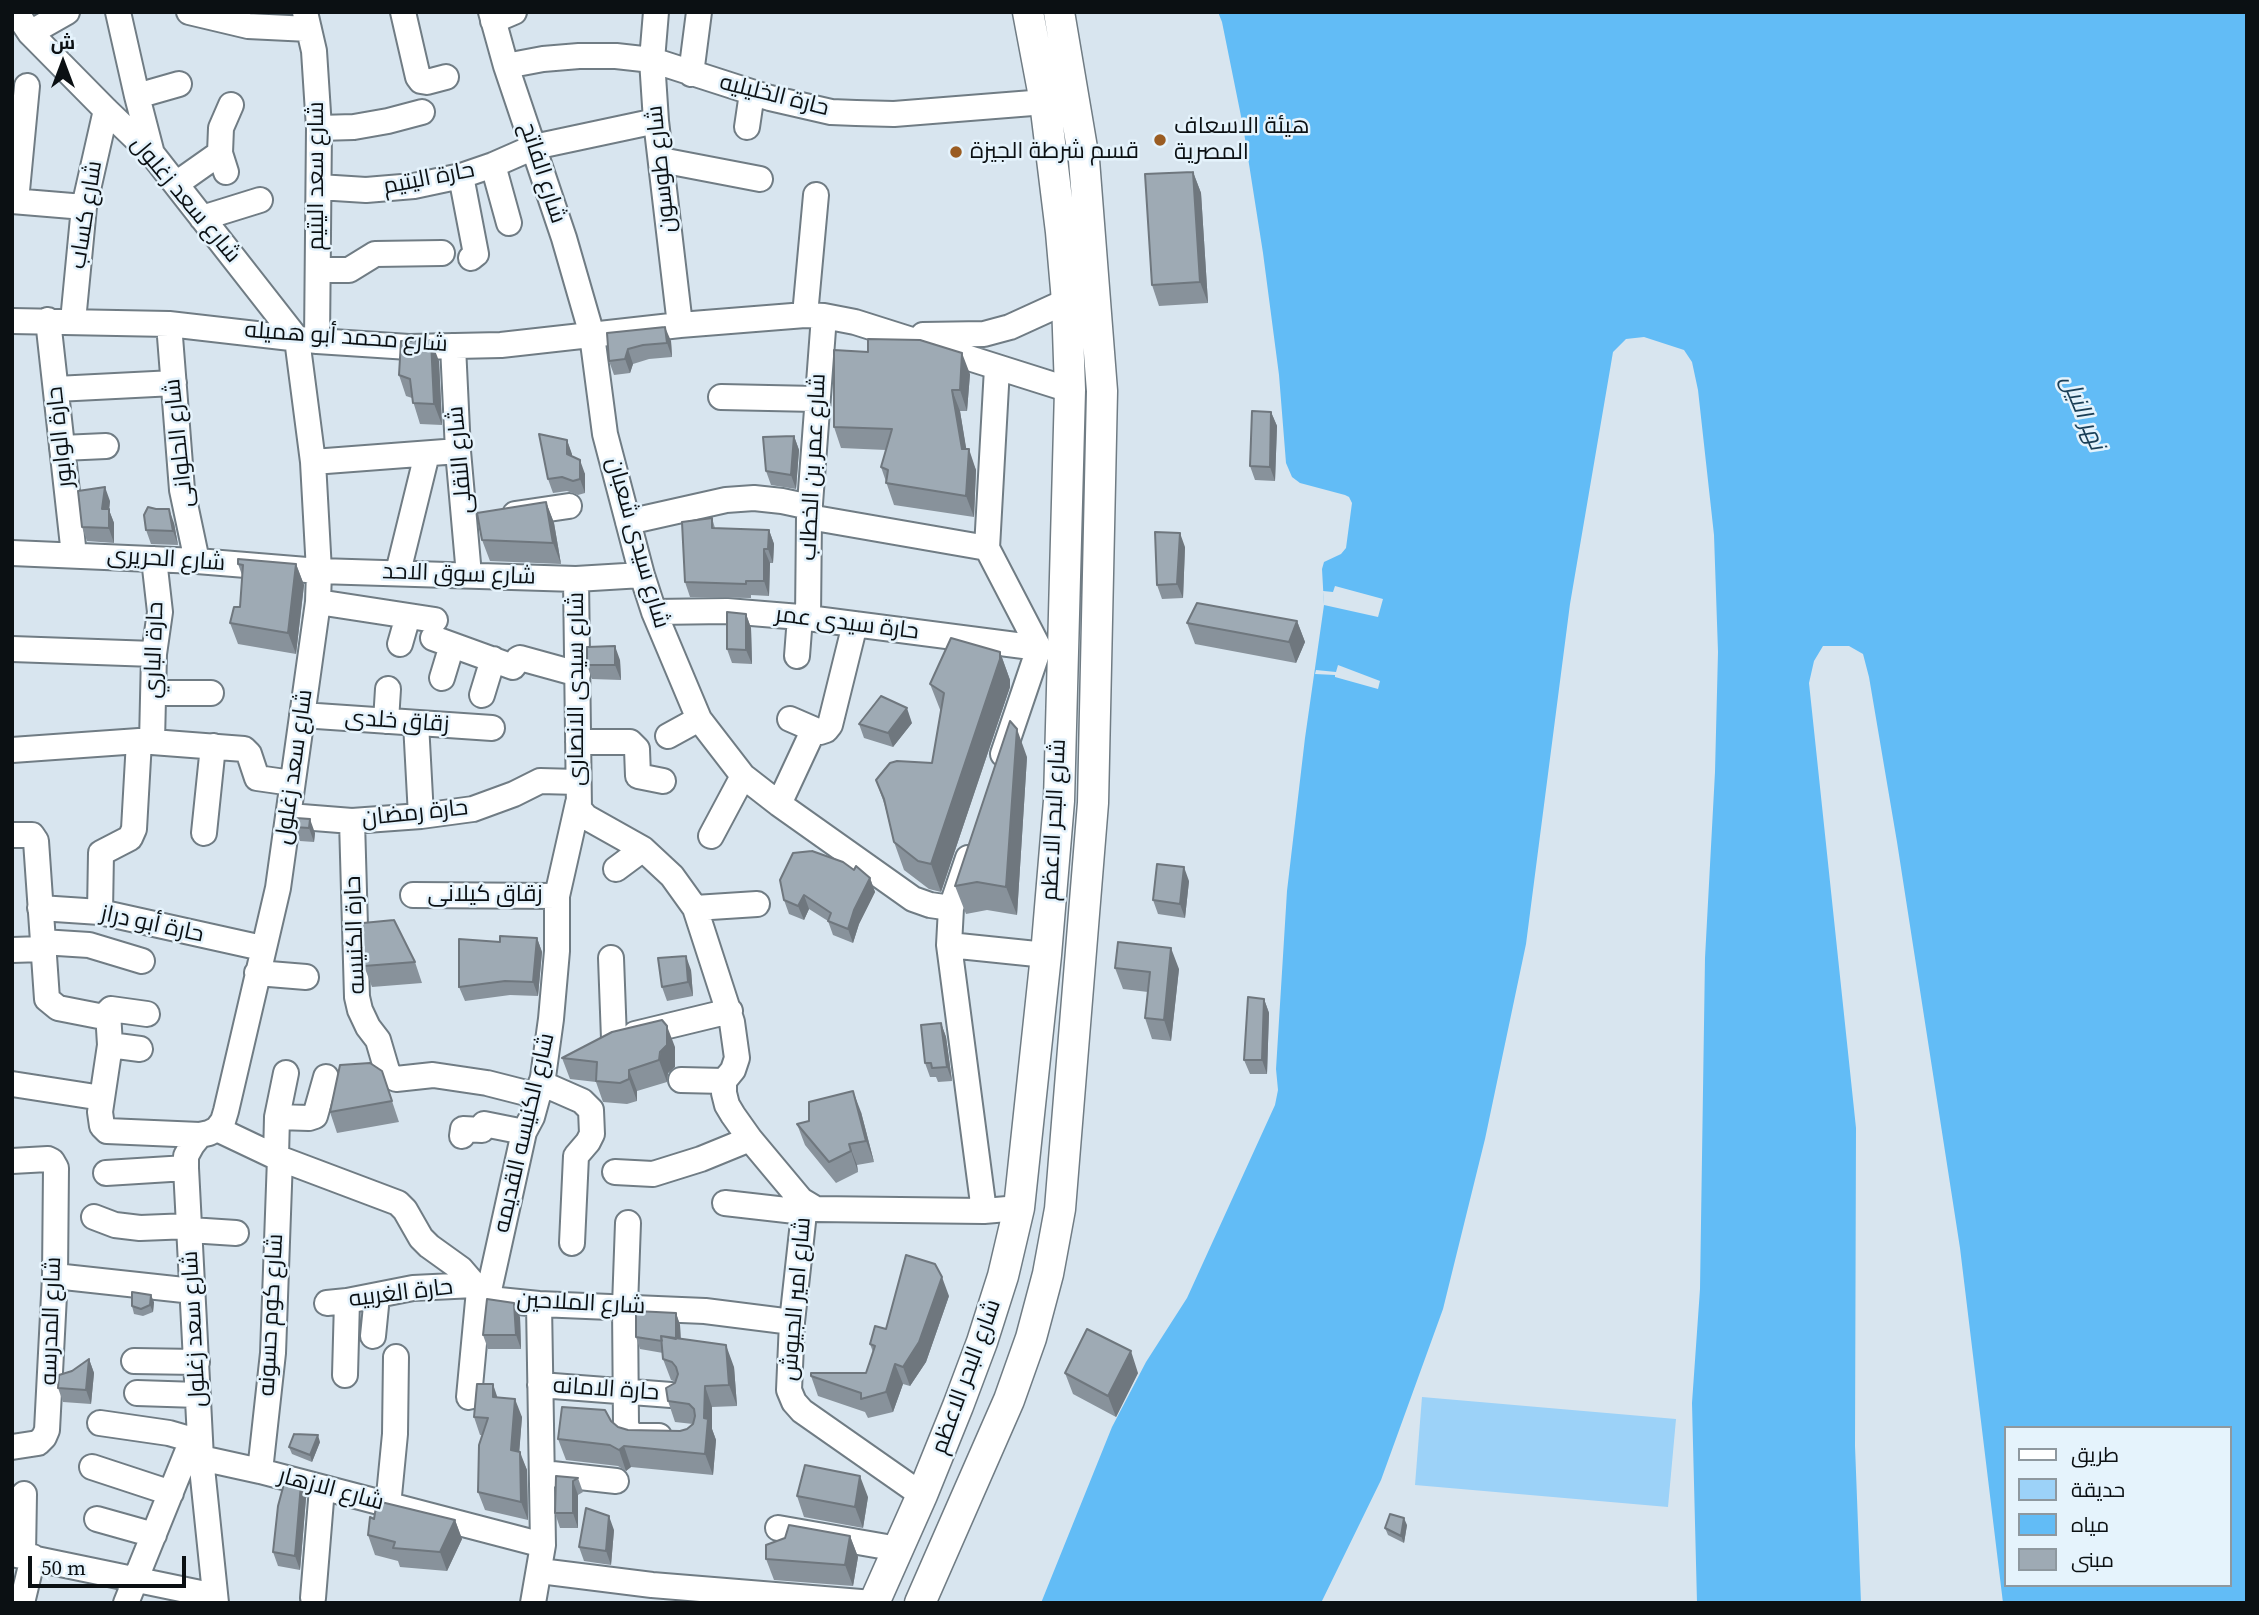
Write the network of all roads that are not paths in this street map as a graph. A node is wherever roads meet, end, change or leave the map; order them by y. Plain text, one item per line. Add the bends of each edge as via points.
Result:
1 (16, 12) edge
2 (67, 12) edge
3 (118, 12) edge
4 (189, 12) edge
5 (402, 12) edge
6 (656, 12) edge
7 (699, 12) edge
8 (1028, 12) edge
9 (1059, 12) edge
10 (499, 15) edge
11 (307, 21) edge
12 (30, 33) junction
13 (652, 60) junction
14 (506, 66) junction
15 (691, 74) junction
16 (446, 77) dead end
17 (180, 84) dead end
18 (27, 86) dead end
19 (752, 93) junction
20 (136, 96) junction
21 (1045, 102) junction
22 (231, 105) dead end
23 (106, 110) junction
24 (422, 112) dead end
25 (656, 121) junction
26 (747, 127) dead end
27 (319, 128) junction
28 (534, 147) junction
29 (153, 155) junction
30 (661, 160) junction
31 (493, 165) junction
32 (461, 176) junction
33 (760, 179) dead end
34 (176, 184) junction
35 (319, 187) junction
36 (816, 195) dead end
37 (260, 200) dead end
38 (14, 201) edge
39 (84, 207) junction
40 (202, 218) junction
41 (509, 223) dead end
42 (442, 253) dead end
43 (471, 258) dead end
44 (318, 270) junction
45 (1067, 300) junction
46 (815, 316) junction
47 (60, 320) junction
48 (12, 321) edge
49 (169, 324) junction
50 (680, 325) junction
51 (894, 334) junction
52 (592, 335) junction
53 (307, 340) junction
54 (453, 346) junction
55 (997, 368) junction
56 (174, 383) junction
57 (56, 389) junction
58 (1070, 390) junction
59 (721, 397) dead end
60 (816, 399) junction
61 (106, 446) dead end
62 (62, 448) junction
63 (458, 451) junction
64 (427, 454) junction
65 (313, 462) junction
66 (569, 506) dead end
67 (809, 512) junction
68 (466, 522) junction
69 (628, 522) junction
70 (987, 548) junction
71 (12, 553) edge
72 (74, 555) junction
73 (154, 559) junction
74 (197, 561) junction
75 (319, 571) junction
76 (398, 572) junction
77 (470, 575) junction
78 (642, 575) junction
79 (576, 579) junction
80 (318, 601) junction
81 (654, 612) junction
82 (408, 616) junction
83 (804, 617) junction
84 (855, 624) junction
85 (440, 634) junction
86 (400, 643) dead end
87 (1039, 648) junction
88 (12, 649) edge
89 (155, 654) junction
90 (797, 656) dead end
91 (493, 659) junction
92 (578, 674) junction
93 (442, 678) dead end
94 (388, 689) dead end
95 (154, 692) junction
96 (211, 693) dead end
97 (482, 695) dead end
98 (302, 715) junction
99 (699, 719) junction
100 (790, 719) dead end
101 (386, 721) junction
102 (415, 723) junction
103 (492, 728) dead end
104 (813, 731) junction
105 (668, 736) dead end
106 (146, 742) junction
107 (579, 742) junction
108 (213, 746) junction
109 (12, 750) edge
110 (743, 776) junction
111 (996, 776) edge
112 (663, 781) dead end
113 (292, 783) junction
114 (578, 792) junction
115 (779, 804) junction
116 (289, 816) junction
117 (421, 816) junction
118 (352, 821) junction
119 (204, 833) dead end
120 (12, 835) edge
121 (711, 836) dead end
122 (973, 842) edge
123 (643, 849) junction
124 (616, 869) dead end
125 (413, 895) dead end
126 (557, 896) junction
127 (757, 904) dead end
128 (40, 908) junction
129 (695, 908) junction
130 (951, 908) junction
131 (100, 912) junction
132 (43, 945) junction
133 (948, 945) junction
134 (262, 948) junction
135 (12, 950) edge
136 (1046, 955) junction
137 (611, 958) dead end
138 (142, 961) dead end
139 (257, 973) junction
140 (306, 977) dead end
141 (730, 1011) junction
142 (110, 1013) junction
143 (147, 1014) dead end
144 (614, 1039) junction
145 (110, 1045) junction
146 (141, 1049) dead end
147 (590, 1052) edge
148 (566, 1064) edge
149 (286, 1073) dead end
150 (326, 1077) dead end
151 (681, 1080) dead end
152 (724, 1081) junction
153 (12, 1084) edge
154 (541, 1085) junction
155 (102, 1098) junction
156 (277, 1117) junction
157 (209, 1132) junction
158 (524, 1132) junction
159 (461, 1136) dead end
160 (750, 1139) junction
161 (278, 1158) junction
162 (12, 1161) edge
163 (186, 1168) junction
164 (615, 1172) dead end
165 (106, 1173) dead end
166 (725, 1203) dead end
167 (805, 1208) junction
168 (1019, 1208) junction
169 (984, 1211) junction
170 (94, 1217) dead end
171 (628, 1223) dead end
172 (190, 1228) junction
173 (236, 1233) dead end
174 (572, 1243) dead end
175 (55, 1276) junction
176 (480, 1290) junction
177 (194, 1291) junction
178 (377, 1296) junction
179 (539, 1304) junction
180 (625, 1306) junction
181 (792, 1322) junction
182 (373, 1336) dead end
183 (396, 1357) dead end
184 (134, 1361) dead end
185 (197, 1362) junction
186 (345, 1375) dead end
187 (540, 1385) junction
188 (626, 1392) junction
189 (137, 1393) dead end
190 (198, 1395) junction
191 (671, 1395) edge
192 (470, 1397) dead end
193 (100, 1423) dead end
194 (688, 1437) edge
195 (12, 1447) edge
196 (198, 1447) junction
197 (92, 1467) dead end
198 (260, 1471) junction
199 (542, 1473) junction
200 (616, 1481) dead end
201 (322, 1488) junction
202 (171, 1493) junction
203 (24, 1494) dead end
204 (922, 1495) junction
205 (388, 1506) junction
206 (97, 1519) dead end
207 (778, 1528) dead end
208 (154, 1535) junction
209 (542, 1545) junction
210 (898, 1549) junction
211 (23, 1555) edge
212 (540, 1571) junction
213 (131, 1592) edge
214 (652, 1594) edge
215 (313, 1598) dead end
216 (216, 1600) edge
217 (22, 1603) edge
218 (533, 1603) edge
219 (874, 1603) edge
220 (920, 1603) edge

1 - 12 street, شارع سعد زغلول
2 - 12 street
3 - 20 street
4 - 11 street via 248,26
5 - 16 street via 421,81
6 - 13 street, شارع طوسون
7 - 15 street
8 - 21 main road, شارع البحر الاعظم
9 - 220 main road, شارع البحر الاعظم via 1084,160 1102,391 1093,803 1060,1209 1031,1338 1009,1400
10 - 14 street, شارع الفاتح
11 - 27 street, شارع سعد اليتيم via 314,51
12 - 23 street, شارع سعد زغلول
13 - 14 street, حارة الخليليه via 579,56
13 - 15 street, حارة الخليليه
13 - 25 street, شارع طوسون
14 - 28 street, شارع الفاتح
15 - 19 street, حارة الخليليه
17 - 20 street
18 - 38 street
19 - 21 street, حارة الخليليه via 856,113
19 - 26 street
20 - 29 street
21 - 45 main road, شارع البحر الاعظم
22 - 34 street via 222,128 223,162
23 - 29 street, شارع سعد زغلول
23 - 39 street, شارع كساب
24 - 27 street via 365,125
25 - 28 street, حارة اليتيم
25 - 30 street, شارع طوسون
27 - 35 street, شارع سعد اليتيم
28 - 31 street, حارة اليتيم
28 - 52 street, شارع الفاتح
29 - 34 street, شارع سعد زغلول
30 - 33 street
30 - 50 street, شارع طوسون
31 - 32 street, حارة اليتيم
31 - 41 street
32 - 35 street, حارة اليتيم via 378,189
32 - 43 street via 475,254
34 - 40 street, شارع سعد زغلول
35 - 44 street, شارع سعد اليتيم
36 - 46 street
37 - 40 street
38 - 39 street
39 - 47 street, شارع كساب
40 - 53 street, شارع سعد زغلول
42 - 44 street via 375,254 349,270
44 - 53 street, شارع سعد اليتيم
45 - 51 street, شارع محمد أبو هميله via 984,334
45 - 58 main road, شارع البحر الاعظم
46 - 50 street, شارع محمد أبو هميله
46 - 51 street, شارع محمد أبو هميله
46 - 60 street, شارع عمر بن الخطاب
47 - 48 street, شارع محمد أبو هميله
47 - 49 street, شارع محمد أبو هميله
47 - 57 street, حارة الوابور
49 - 53 street, شارع محمد أبو هميله
49 - 56 street, شارع الحلوانى
50 - 52 street, شارع محمد أبو هميله
51 - 55 street, شارع محمد أبو هميله
52 - 54 street, شارع محمد أبو هميله
52 - 69 street, شارع سيدى شعبان via 605,433
53 - 54 street, شارع محمد أبو هميله
53 - 65 street, شارع سعد زغلول
54 - 63 street, شارع النقلى
55 - 58 street, شارع محمد أبو هميله
55 - 70 street
56 - 57 street
56 - 74 street, شارع الحلوانى via 182,490
57 - 62 street, حارة الوابور
58 - 136 main road, شارع البحر الاعظم via 1059,801
59 - 60 street
60 - 67 street, شارع عمر بن الخطاب
61 - 62 street
62 - 72 street, حارة الوابور
63 - 64 street
63 - 68 street, شارع النقلى
64 - 65 street
64 - 76 street
65 - 75 street, شارع سعد زغلول
66 - 68 street
67 - 69 street via 782,501 754,498
67 - 70 street
67 - 83 street, شارع عمر بن الخطاب
68 - 77 street, شارع النقلى
69 - 78 street, شارع سيدى شعبان
70 - 87 street
71 - 72 street, شارع الحريرى
72 - 73 street, شارع الحريرى
73 - 74 street, شارع الحريرى
73 - 89 street, حارة الباري via 160,612
74 - 75 street, شارع الحريرى
75 - 76 street, شارع سوق الاحد
75 - 80 street, شارع سعد زغلول
76 - 77 street, شارع سوق الاحد
77 - 79 street, شارع سوق الاحد
78 - 79 street, شارع سوق الاحد
78 - 81 street, شارع سيدى شعبان
79 - 92 street, شارع سيدى الانصارى
80 - 82 street
80 - 98 street, شارع سعد زغلول
81 - 83 street, حارة سيدى عمر
81 - 99 street, شارع سيدى شعبان
82 - 85 street
82 - 86 street
83 - 84 street, حارة سيدى عمر
83 - 90 street, شارع عمر بن الخطاب
84 - 87 street, حارة سيدى عمر
84 - 104 street via 830,725
85 - 91 street
85 - 93 street
87 - 111 street
88 - 89 street
89 - 95 street, حارة الباري
91 - 92 street via 513,667 520,658
91 - 97 street
92 - 107 street, شارع سيدى الانصارى
94 - 101 street
95 - 96 street
95 - 106 street, حارة الباري
98 - 101 street, زقاق خلدى
98 - 113 street, شارع سعد زغلول
99 - 105 street
99 - 110 street, شارع سيدى شعبان
100 - 104 street
101 - 102 street, زقاق خلدى
102 - 103 street, زقاق خلدى
102 - 117 street
104 - 115 street
106 - 108 street
106 - 109 street
106 - 131 street, حارة الباري via 134,829 130,838 99,857
107 - 112 street via 630,742 637,748 638,776
107 - 114 street, شارع سيدى الانصارى
108 - 113 street via 244,749 257,778
108 - 119 street
110 - 115 street, شارع سيدى شعبان
110 - 121 street
113 - 116 street, شارع سعد زغلول
114 - 117 street, حارة رمضان via 540,781 473,809
114 - 123 street, شارع سيدى الانصارى via 579,809 586,817
114 - 126 street, شارع الكنيسه القديمه
115 - 130 street, شارع سيدى شعبان via 913,899
116 - 118 street, حارة رمضان
116 - 134 street, شارع سعد زغلول via 278,888
117 - 118 street, حارة رمضان
118 - 154 street, حارة الكنيسه via 357,997 388,1074 396,1079 433,1075
120 - 128 street via 32,835 36,841
122 - 130 street
123 - 124 street
123 - 129 street, شارع سيدى الانصارى via 672,876
125 - 126 street, زقاق كيلانى
126 - 154 street, شارع الكنيسه القديمه via 558,951
127 - 129 street
128 - 131 street, حارة أبو دراز
128 - 132 street
129 - 141 street, شارع سيدى الانصارى
130 - 133 street
131 - 134 street, حارة أبو دراز
132 - 135 street
132 - 138 street via 89,945
132 - 142 street via 51,1005
133 - 136 street
133 - 169 street
134 - 139 street, شارع سعد زغلول
136 - 168 main road, شارع البحر الاعظم
137 - 144 street
139 - 140 street
139 - 157 street, شارع سعد زغلول via 223,1121
141 - 144 street
141 - 152 street, شارع سيدى الانصارى via 737,1058
142 - 143 street
142 - 145 street
144 - 147 street
145 - 146 street
145 - 155 street
148 - 154 street
149 - 156 street, شارع كوم حسونه
150 - 156 street via 315,1116
151 - 152 street
152 - 160 street via 727,1105
153 - 155 street
154 - 158 street, شارع الكنيسه القديمه
154 - 174 street via 582,1101 591,1110 592,1134 576,1156
155 - 157 street via 99,1119 107,1131
156 - 161 street, شارع كوم حسونه
157 - 161 street
157 - 163 street, شارع سعد زغلول via 192,1145
158 - 159 street via 484,1124 482,1130 463,1129
158 - 176 street, شارع الكنيسه القديمه
160 - 164 street via 653,1174
160 - 167 street
161 - 176 street via 398,1203 421,1238
161 - 198 street, شارع كوم حسونه via 273,1353
162 - 175 street, شارع المدرسه via 48,1159 56,1168
163 - 165 street
163 - 172 street, شارع سعد زغلول
166 - 167 street
167 - 169 street
167 - 181 street, شارع امير الجيوش
168 - 169 street
168 - 204 main road, شارع البحر الاعظم via 982,1342
170 - 172 street via 141,1228
171 - 180 street
172 - 173 street
172 - 177 street, شارع سعد زغلول
175 - 177 street
175 - 195 street, شارع المدرسه via 47,1430 38,1443
176 - 178 street, حارة الغربيه via 413,1288
176 - 179 street, شارع الملاحين via 499,1300
176 - 192 street, شارع الكنيسه القديمه
177 - 185 street, شارع سعد زغلول
178 - 182 street
178 - 186 street, حارة الغربيه via 337,1302
179 - 180 street, شارع الملاحين
179 - 187 street
180 - 181 street, شارع الملاحين
180 - 188 street
181 - 204 street, شارع امير الجيوش via 788,1378 794,1402
183 - 205 street
184 - 185 street
185 - 190 street, شارع سعد زغلول
187 - 188 street, حارة الامانه
187 - 199 street
188 - 191 street, حارة الامانه
188 - 194 street via 626,1426 631,1434
189 - 190 street
190 - 196 street, شارع سعد زغلول
193 - 196 street, شارع الازهار via 169,1433
196 - 198 street, شارع الازهار
196 - 202 street
196 - 216 street, شارع سعد زغلول
197 - 202 street
198 - 201 street, شارع الازهار
199 - 200 street
199 - 209 street
201 - 205 street, شارع الازهار
201 - 215 street
202 - 208 street
203 - 211 street
204 - 210 main road, شارع البحر الاعظم
205 - 209 street, شارع الازهار
206 - 208 street
207 - 210 street
208 - 213 street
209 - 212 street
210 - 219 main road, شارع البحر الاعظم
211 - 213 street
211 - 217 street
212 - 214 street
212 - 218 street
213 - 216 street
214 - 219 street

